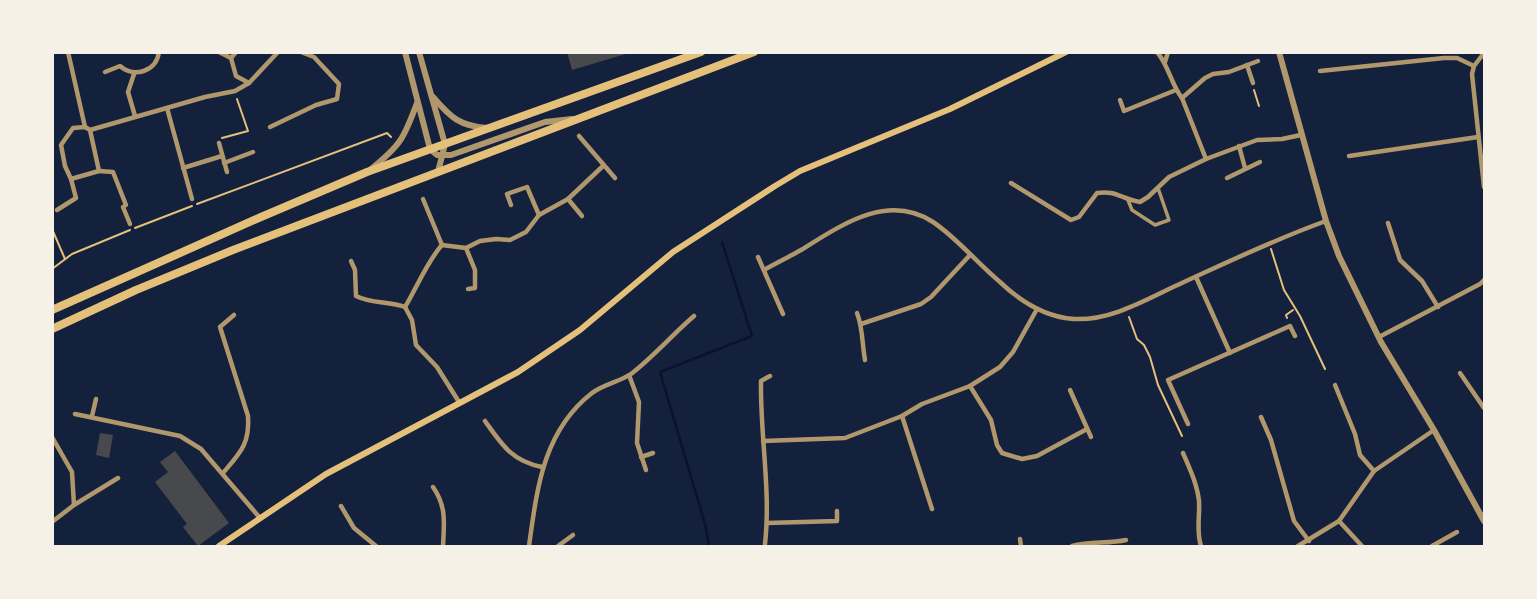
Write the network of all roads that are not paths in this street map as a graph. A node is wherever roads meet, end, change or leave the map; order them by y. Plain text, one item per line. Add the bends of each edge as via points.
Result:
1 (68, 52) edge
2 (159, 52) edge
3 (219, 52) edge
4 (236, 52) edge
5 (278, 52) edge
6 (301, 52) edge
7 (405, 52) edge
8 (419, 52) edge
9 (701, 52) edge
10 (754, 52) edge
11 (1066, 52) edge
12 (1157, 52) edge
13 (1168, 52) edge
14 (1279, 52) edge
15 (1485, 53) edge
16 (316, 55) edge
17 (231, 58) junction
18 (1165, 61) junction
19 (1258, 61) dead end
20 (1247, 65) junction
21 (1474, 66) junction
22 (1320, 71) dead end
23 (105, 72) dead end
24 (134, 74) junction
25 (249, 83) junction
26 (1254, 83) road end
27 (1176, 90) junction
28 (430, 93) junction
29 (1182, 98) junction
30 (1120, 100) dead end
31 (417, 103) junction
32 (167, 108) junction
33 (135, 116) junction
34 (574, 119) junction
35 (85, 127) junction
36 (270, 127) dead end
37 (487, 128) junction
38 (90, 130) junction
39 (579, 135) dead end
40 (1301, 135) junction
41 (1478, 137) junction
42 (218, 141) road end
43 (445, 144) junction
44 (1239, 146) junction
45 (430, 149) junction
46 (253, 152) dead end
47 (222, 156) junction
48 (443, 156) junction
49 (1349, 156) dead end
50 (1206, 159) junction
51 (1260, 162) dead end
52 (224, 163) junction
53 (603, 166) junction
54 (183, 168) junction
55 (1245, 168) junction
56 (99, 171) junction
57 (227, 172) dead end
58 (438, 172) junction
59 (367, 173) junction
60 (615, 178) dead end
61 (1227, 178) dead end
62 (71, 179) junction
63 (1011, 183) dead end
64 (1485, 187) edge
65 (1158, 188) junction
66 (192, 199) dead end
67 (423, 199) dead end
68 (568, 199) junction
69 (1128, 200) junction
70 (512, 205) dead end
71 (57, 209) dead end
72 (539, 215) junction
73 (582, 216) dead end
74 (1326, 221) junction
75 (1388, 223) dead end
76 (130, 224) dead end
77 (442, 245) junction
78 (466, 248) junction
79 (970, 255) junction
80 (758, 257) dead end
81 (351, 261) dead end
82 (764, 270) junction
83 (1196, 276) junction
84 (1485, 279) edge
85 (468, 289) dead end
86 (405, 307) junction
87 (1438, 307) junction
88 (1037, 309) junction
89 (52, 310) edge
90 (857, 313) dead end
91 (783, 314) dead end
92 (234, 315) dead end
93 (694, 316) dead end
94 (862, 324) junction
95 (52, 330) edge
96 (1295, 336) dead end
97 (1379, 337) junction
98 (1230, 353) junction
99 (865, 360) dead end
100 (1460, 373) dead end
101 (629, 375) junction
102 (769, 376) dead end
103 (1335, 385) dead end
104 (970, 386) junction
105 (1070, 390) dead end
106 (96, 399) dead end
107 (459, 402) junction
108 (1485, 408) edge
109 (75, 414) dead end
110 (92, 416) junction
111 (902, 416) junction
112 (1261, 417) dead end
113 (485, 421) dead end
114 (1188, 424) dead end
115 (1087, 429) junction
116 (1434, 430) junction
117 (52, 438) edge
118 (1091, 438) dead end
119 (763, 441) junction
120 (653, 453) dead end
121 (1182, 453) dead end
122 (641, 457) junction
123 (542, 467) junction
124 (646, 470) dead end
125 (1374, 471) junction
126 (223, 473) junction
127 (118, 478) dead end
128 (433, 487) dead end
129 (74, 505) junction
130 (341, 506) dead end
131 (932, 509) dead end
132 (837, 511) dead end
133 (260, 518) junction
134 (1339, 521) junction
135 (1485, 521) edge
136 (52, 522) edge
137 (767, 523) junction
138 (1457, 532) dead end
139 (573, 535) dead end
140 (1020, 539) dead end
141 (1126, 540) dead end
142 (1309, 541) junction
143 (765, 544) dead end
144 (219, 547) edge
145 (376, 547) edge
146 (443, 547) edge
147 (529, 547) edge
148 (558, 547) edge
149 (1021, 547) edge
150 (1072, 547) edge
151 (1201, 547) edge
152 (1298, 547) edge
153 (1362, 547) edge
154 (1432, 547) edge

1 - 35 street
2 - 24 street via 153,66
3 - 17 street
4 - 17 street
5 - 25 street
6 - 16 street
7 - 31 street
8 - 28 street
9 - 37 highway
10 - 34 highway
11 - 107 main road via 950,109 800,171 673,252 546,354
12 - 18 street
13 - 18 street
14 - 40 street
15 - 21 street
16 - 36 street via 339,84 337,99
17 - 25 street via 236,76
18 - 27 street
19 - 20 street
20 - 26 street
20 - 29 street via 1205,78
21 - 22 street via 1444,58
21 - 41 street
23 - 24 street via 120,66
24 - 33 street via 128,92
25 - 32 street via 235,92
27 - 29 street
27 - 30 street via 1124,111
28 - 37 street via 454,119
28 - 43 street
29 - 50 street
31 - 45 street
31 - 59 street via 404,138
32 - 33 street
32 - 54 street
33 - 38 street
34 - 48 street via 545,122
34 - 58 highway
35 - 38 street
35 - 62 street via 73,128 61,145
37 - 43 highway
38 - 56 street
39 - 53 street
40 - 44 street
40 - 74 street
41 - 49 street
41 - 64 street
42 - 47 street
43 - 45 highway
43 - 48 street
44 - 50 street
44 - 55 street
45 - 48 street
45 - 59 highway
46 - 52 street
47 - 52 street
47 - 54 street
48 - 58 street
50 - 65 street via 1169,177
51 - 55 street
52 - 57 street
53 - 60 street
53 - 68 street
54 - 66 street
55 - 61 street
56 - 62 street
56 - 76 street via 113,172
58 - 95 highway via 233,250
59 - 89 highway
62 - 71 street via 76,198
63 - 69 street via 1071,220 1079,217 1097,193 1110,191
65 - 69 street via 1140,202
65 - 69 street via 1169,220 1154,225 1132,210
67 - 77 street
68 - 72 street
68 - 73 street
70 - 72 street via 507,194 527,187
72 - 78 street via 526,232 510,240 480,241
74 - 83 street
74 - 97 street
75 - 87 street via 1400,260 1422,281
77 - 78 street
77 - 86 street
78 - 85 street via 475,270 475,288
79 - 82 street via 932,221 889,210 837,228
79 - 88 street via 1014,295
79 - 94 street via 922,304
80 - 82 street
81 - 86 street via 356,296 369,303 393,302
82 - 91 street
83 - 88 street via 1125,309 1090,319
83 - 98 street
84 - 87 street
86 - 107 street via 416,345 437,367
87 - 97 street
88 - 104 street via 1000,367
90 - 94 street
92 - 126 street via 218,326 249,429 244,449
93 - 101 street
94 - 99 street
96 - 98 street via 1290,326
97 - 116 street
98 - 114 street via 1168,380
100 - 108 street
101 - 122 street via 639,402
101 - 123 street via 592,393 569,415
102 - 119 street via 761,381
103 - 125 street via 1360,455
104 - 111 street
104 - 115 street via 991,420 1002,453 1022,459 1037,456
105 - 115 street
106 - 110 street
107 - 133 main road via 326,474
109 - 110 street
110 - 126 street via 180,436 201,449
111 - 119 street via 845,438
111 - 131 street
112 - 142 street via 1294,521
113 - 123 street via 512,455
115 - 118 street
116 - 125 street
116 - 135 street
117 - 129 street via 72,472
119 - 137 street
120 - 122 street
121 - 151 street via 1199,498
122 - 124 street
123 - 147 street
125 - 134 street
126 - 133 street
127 - 129 street
128 - 146 street via 445,517
129 - 136 street
130 - 145 street via 354,528
132 - 137 street via 837,521
133 - 144 main road
134 - 142 street
134 - 153 street
137 - 143 street
138 - 154 street
139 - 148 street
140 - 149 street
141 - 150 street
142 - 152 street

